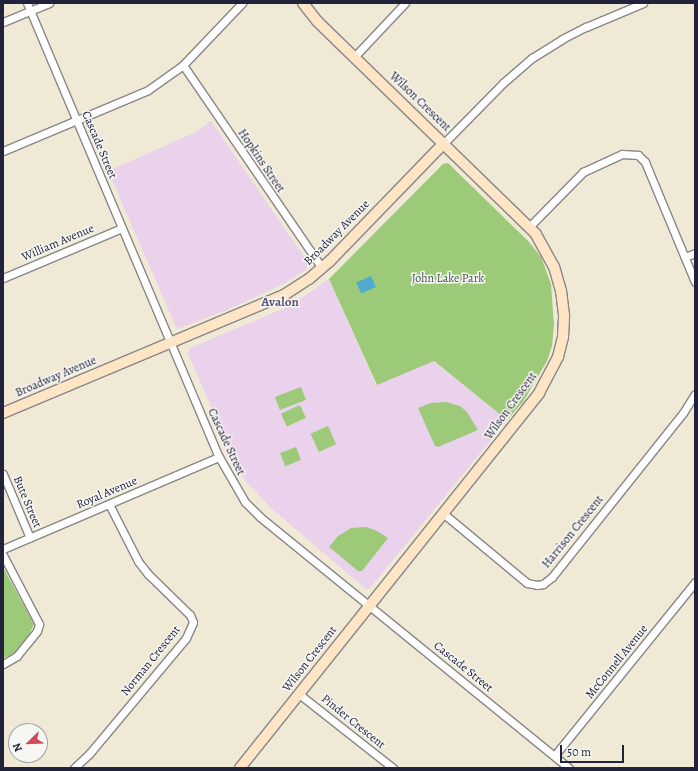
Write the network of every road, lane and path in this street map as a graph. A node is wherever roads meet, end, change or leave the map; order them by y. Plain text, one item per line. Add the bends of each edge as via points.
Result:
1 (27, 3) edge
2 (49, 3) edge
3 (242, 3) edge
4 (303, 3) edge
5 (405, 3) edge
6 (643, 3) edge
7 (30, 11) junction
8 (3, 22) edge
9 (354, 57) junction
10 (183, 65) junction
11 (77, 120) junction
12 (444, 144) junction
13 (3, 151) edge
14 (530, 226) junction
15 (122, 228) junction
16 (695, 253) edge
17 (685, 257) junction
18 (322, 268) junction
19 (3, 278) edge
20 (695, 282) edge
21 (170, 342) junction
22 (695, 394) edge
23 (3, 413) edge
24 (219, 457) junction
25 (3, 474) edge
26 (109, 504) junction
27 (444, 514) junction
28 (30, 538) junction
29 (3, 549) edge
30 (3, 555) edge
31 (695, 582) edge
32 (370, 605) junction
33 (3, 664) edge
34 (300, 694) junction
35 (555, 755) junction
36 (74, 768) edge
37 (240, 768) edge
38 (393, 768) edge
39 (570, 768) edge

1 - 7 street, Cascade Street
2 - 7 street
3 - 10 street
4 - 9 street, Wilson Crescent via 317,21
5 - 9 street
6 - 12 street, Broadway Avenue via 580,30 532,58 503,83
7 - 8 street
7 - 11 street, Cascade Street
9 - 12 street, Wilson Crescent
10 - 11 street via 148,90
10 - 18 street, Hopkins Street
11 - 13 street
11 - 15 street, Cascade Street
12 - 14 street, Wilson Crescent
12 - 18 street, Broadway Avenue
14 - 17 street via 583,172 622,154 638,155 645,162
14 - 27 street, Wilson Crescent via 545,247 562,291 563,337 558,357 539,393
15 - 19 street, William Avenue
15 - 21 street, Cascade Street
16 - 17 street
17 - 20 street
18 - 21 street, Broadway Avenue via 284,294
21 - 23 street, Broadway Avenue
21 - 24 street, Cascade Street
22 - 27 street, Harrison Crescent via 552,577 543,584 536,586 528,583
24 - 26 street, Royal Avenue
24 - 32 street, Cascade Street via 245,502 260,517
25 - 28 street, Bute Street
26 - 28 street, Royal Avenue
26 - 36 street, Norman Crescent via 138,561 190,615 193,622 181,643 89,754
27 - 32 street, Wilson Crescent
28 - 29 street, Royal Avenue
30 - 33 street via 39,624 37,631 17,656
31 - 35 street, McConnell Avenue
32 - 34 street, Wilson Crescent
32 - 35 street, Cascade Street
34 - 37 street, Wilson Crescent
34 - 38 street, Pinder Crescent
35 - 39 street, Cascade Street

